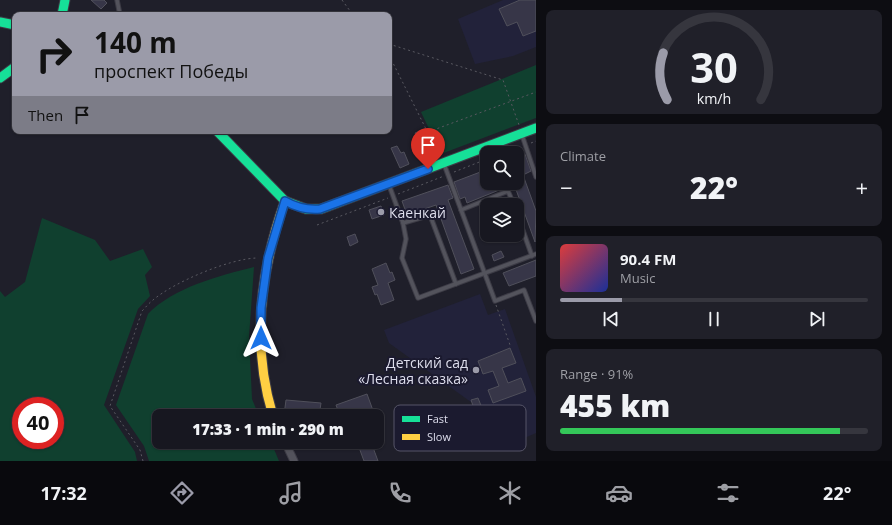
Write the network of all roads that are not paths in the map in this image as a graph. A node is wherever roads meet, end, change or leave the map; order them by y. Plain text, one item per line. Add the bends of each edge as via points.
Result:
1 (65, 0) edge
2 (117, 0) edge
3 (63, 12) edge
4 (119, 12) edge
5 (0, 22) edge
6 (12, 24) edge
7 (12, 68) edge
8 (0, 78) edge
9 (536, 128) edge
10 (220, 134) edge
11 (522, 134) junction
12 (441, 164) junction
13 (536, 177) edge
14 (388, 184) junction
15 (491, 198) edge
16 (511, 198) edge
17 (285, 201) junction
18 (480, 202) edge
19 (461, 210) junction
20 (403, 223) junction
21 (524, 231) edge
22 (534, 255) edge
23 (485, 273) junction
24 (456, 284) junction
25 (536, 321) edge
26 (271, 409) edge
27 (288, 449) edge
28 (294, 461) edge

1 - 3 main road
2 - 4 lane
5 - 6 main road
7 - 8 main road
9 - 11 main road
10 - 17 main road
11 - 12 main road
11 - 13 lane
12 - 14 main road
12 - 19 lane via 448,175
14 - 17 main road via 320,209 306,209
14 - 20 lane
15 - 16 lane via 508,191
17 - 26 main road via 268,258 261,308 263,383
18 - 19 lane
19 - 23 lane
20 - 24 lane via 430,215
20 - 24 lane via 406,239 402,258 418,298
21 - 22 lane
22 - 23 lane
23 - 24 lane
23 - 25 lane via 495,301 524,290
27 - 28 street

